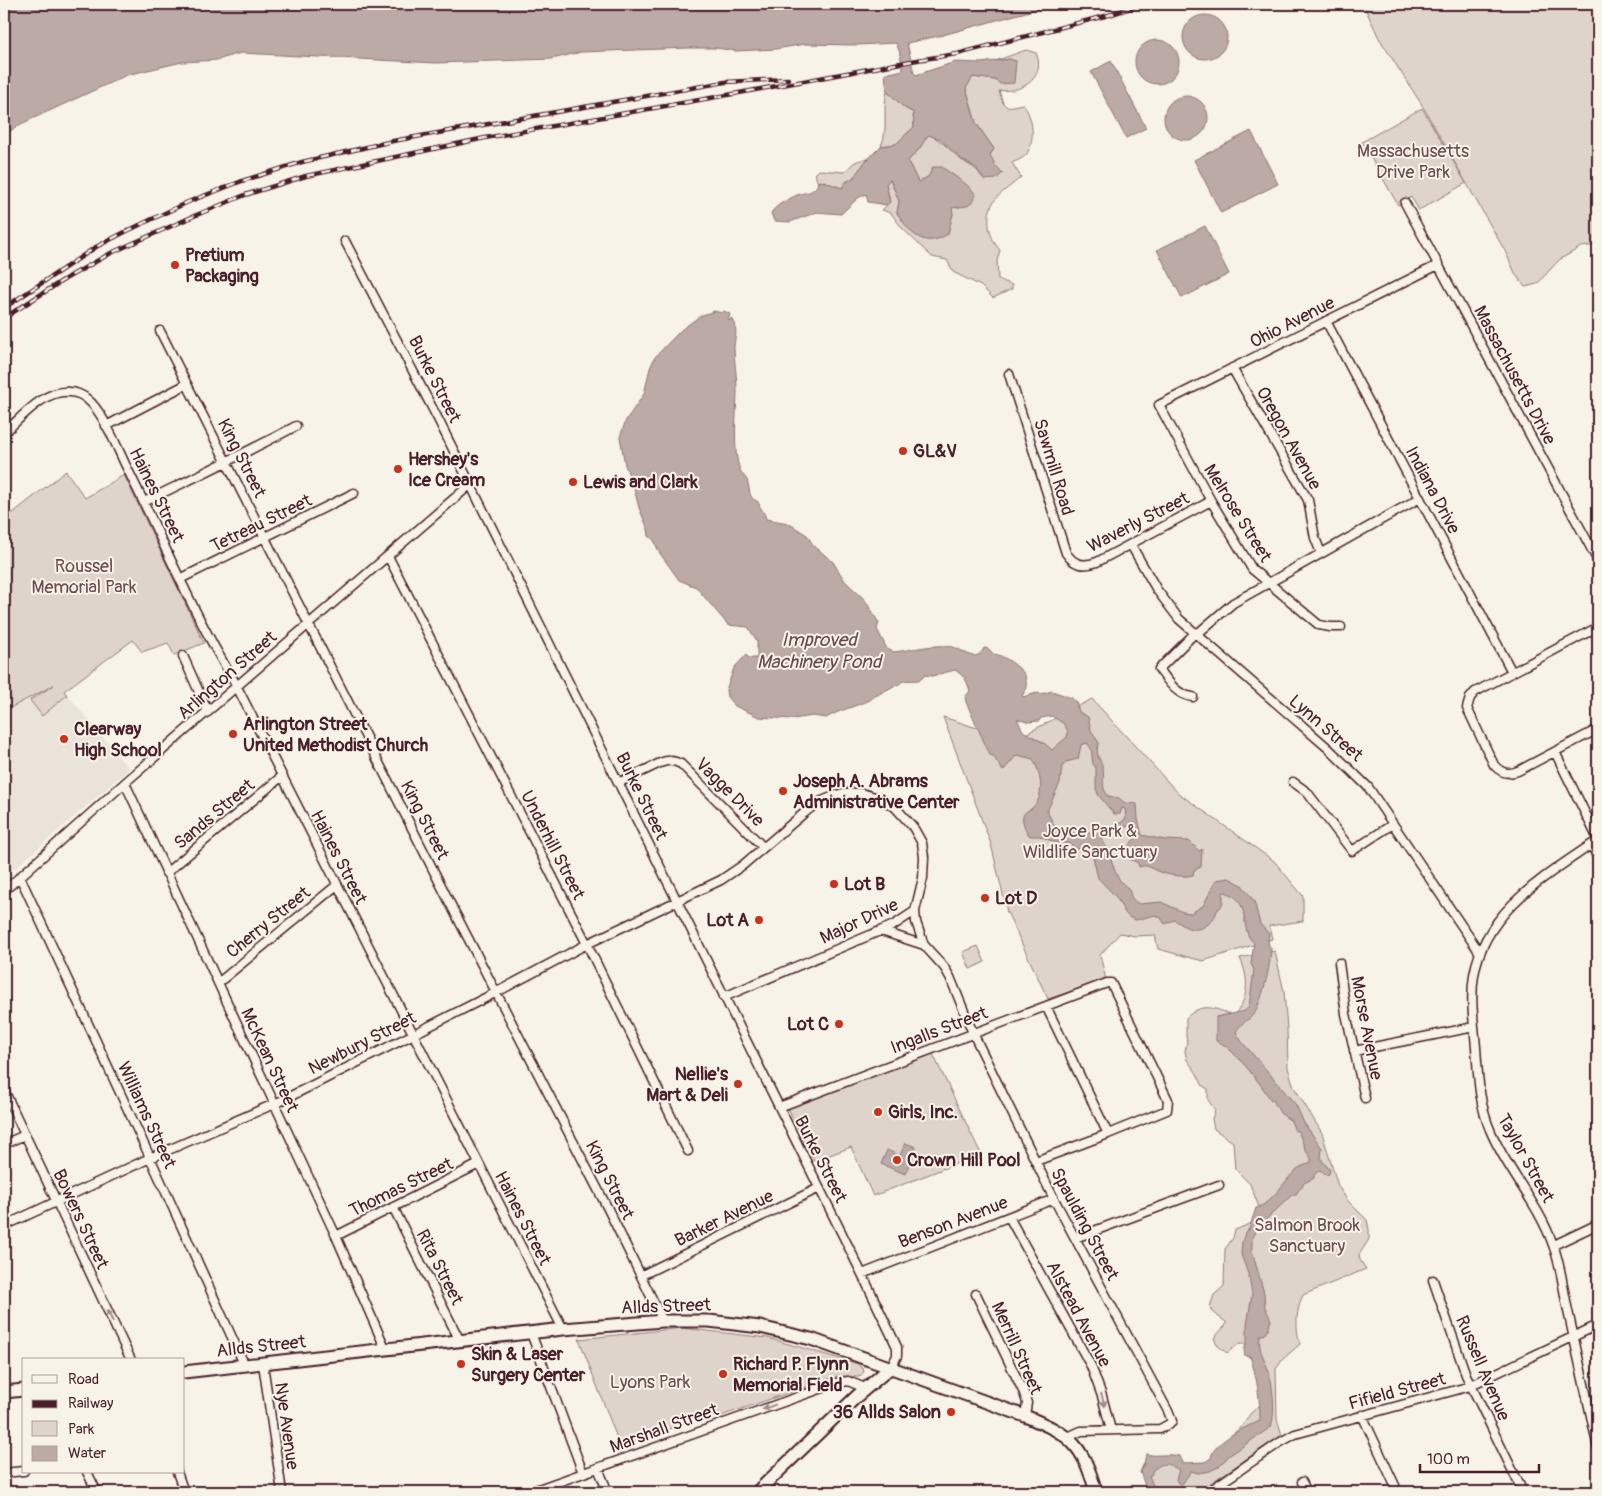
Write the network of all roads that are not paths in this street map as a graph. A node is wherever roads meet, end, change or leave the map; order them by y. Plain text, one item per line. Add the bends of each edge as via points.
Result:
1 (1405, 203) dead end
2 (345, 241) dead end
3 (1438, 265) junction
4 (1326, 321) junction
5 (160, 331) dead end
6 (1232, 368) junction
7 (1009, 374) dead end
8 (187, 384) junction
9 (1158, 405) joint
10 (106, 426) junction
11 (296, 426) dead end
12 (4, 433) edge
13 (227, 462) junction
14 (471, 484) junction
15 (354, 493) dead end
16 (1420, 498) junction
17 (1211, 501) junction
18 (144, 502) junction
19 (265, 536) junction
20 (1131, 545) junction
21 (1321, 553) junction
22 (388, 556) junction
23 (1598, 561) edge
24 (1078, 564) joint
25 (180, 579) junction
26 (1268, 583) junction
27 (310, 623) junction
28 (1340, 627) dead end
29 (1598, 627) edge
30 (1195, 634) junction
31 (183, 656) dead end
32 (1512, 672) junction
33 (236, 687) junction
34 (1194, 697) dead end
35 (208, 712) junction
36 (1598, 729) edge
37 (1555, 752) junction
38 (282, 777) junction
39 (1293, 782) dead end
40 (125, 783) junction
41 (618, 783) junction
42 (1393, 824) junction
43 (1596, 841) edge
44 (763, 846) junction
45 (1598, 859) edge
46 (166, 873) junction
47 (20, 877) junction
48 (336, 885) junction
49 (4, 891) edge
50 (676, 900) junction
51 (915, 911) junction
52 (881, 931) junction
53 (587, 944) junction
54 (924, 944) junction
55 (1480, 953) junction
56 (1339, 964) dead end
57 (218, 983) junction
58 (497, 992) junction
59 (724, 997) junction
60 (1046, 1006) junction
61 (1474, 1027) junction
62 (973, 1033) junction
63 (412, 1034) junction
64 (1354, 1051) junction
65 (4, 1090) edge
66 (1365, 1098) dead end
67 (274, 1104) junction
68 (778, 1107) junction
69 (1108, 1134) junction
70 (24, 1135) junction
71 (4, 1144) edge
72 (688, 1150) dead end
73 (150, 1158) junction
74 (1036, 1161) junction
75 (479, 1164) junction
76 (1219, 1184) dead end
77 (819, 1188) junction
78 (1054, 1199) junction
79 (56, 1201) junction
80 (393, 1207) junction
81 (1009, 1217) junction
82 (1598, 1224) edge
83 (4, 1226) edge
84 (336, 1236) junction
85 (1074, 1238) junction
86 (1554, 1245) junction
87 (862, 1274) junction
88 (642, 1275) junction
89 (1433, 1280) dead end
90 (976, 1294) dead end
91 (663, 1321) junction
92 (1598, 1324) edge
93 (563, 1330) junction
94 (532, 1333) junction
95 (1573, 1336) junction
96 (460, 1341) junction
97 (386, 1350) junction
98 (130, 1358) edge
99 (263, 1364) junction
100 (245, 1366) junction
101 (891, 1367) junction
102 (185, 1372) edge
103 (1471, 1385) junction
104 (865, 1388) junction
105 (22, 1390) edge
106 (4, 1392) edge
107 (1025, 1416) junction
108 (1362, 1416) junction
109 (1111, 1430) junction
110 (1068, 1437) junction
111 (1598, 1448) edge
112 (598, 1468) junction
113 (22, 1471) edge
114 (4, 1473) edge
115 (583, 1473) junction
116 (88, 1474) edge
117 (178, 1474) edge
118 (1302, 1482) dead end
119 (97, 1492) edge
120 (184, 1492) edge
121 (282, 1492) edge
122 (530, 1492) edge
123 (608, 1492) edge
124 (757, 1492) edge
125 (1096, 1492) edge
126 (1208, 1492) edge
127 (1307, 1492) edge
128 (1398, 1492) edge
129 (1523, 1492) edge

1 - 3 street, Massachusetts Drive
2 - 14 street, Burke Street
3 - 4 street, Ohio Avenue
3 - 23 street, Massachusetts Drive
4 - 6 street, Ohio Avenue
4 - 16 street, Indiana Drive
5 - 8 street, King Street
6 - 9 street, Ohio Avenue
6 - 21 street, Oregon Avenue via 1308,500
7 - 24 street, Sawmill Road via 1066,553 1071,561
8 - 10 street
8 - 13 street, King Street
9 - 17 street, Melrose Street
10 - 12 street, Haines Street via 87,398 60,392 36,405
10 - 18 street, Haines Street
11 - 13 street
13 - 18 street
13 - 19 street, King Street
14 - 22 street, Arlington Street
14 - 41 street, Burke Street
15 - 19 street, Tetreau Street
16 - 21 street
16 - 32 street, Indiana Drive
17 - 20 street, Waverly Street
17 - 26 street, Melrose Street via 1252,569
18 - 25 street, Haines Street
19 - 25 street, Tetreau Street
19 - 27 street, King Street
20 - 24 street, Waverly Street via 1097,562
20 - 30 street, Lynn Street via 1168,606
21 - 26 street
22 - 27 street, Arlington Street
22 - 53 street, Underhill Street
25 - 33 street, Haines Street
26 - 28 street, Melrose Street via 1319,625
26 - 30 street
27 - 33 street, Arlington Street
27 - 58 street, King Street
29 - 32 street
30 - 34 street via 1159,669 1178,692
30 - 42 street, Lynn Street via 1348,767 1368,787
31 - 35 street
32 - 37 street via 1475,692 1469,701 1468,712 1494,765 1502,772 1513,773
33 - 35 street, Arlington Street
33 - 38 street, Haines Street
35 - 40 street, Arlington Street
36 - 37 street
37 - 43 street
38 - 46 street, Sands Street
38 - 48 street, Haines Street
39 - 42 street via 1307,792 1352,851
40 - 46 street, McKean Street
40 - 47 street, Arlington Street
41 - 44 street, Vagge Drive via 660,763 675,761
41 - 50 street, Burke Street
42 - 55 street, Lynn Street
43 - 45 street
43 - 55 street, Taylor Street via 1516,900 1492,930
44 - 50 street, Major Drive via 729,875
44 - 51 street, Major Drive via 825,799 852,793 879,798 908,820 922,844 924,876
46 - 57 street, McKean Street
47 - 49 street, Arlington Street
47 - 73 street, Williams Street
48 - 57 street, Cherry Street
48 - 63 street, Haines Street
50 - 53 street, Newbury Street
50 - 59 street, Burke Street
51 - 52 street, Major Drive
51 - 54 street, Spaulding Street
52 - 54 street
52 - 59 street, Major Drive
53 - 58 street, Newbury Street
53 - 72 street, Underhill Street
54 - 62 street, Spaulding Street via 947,972
55 - 61 street, Taylor Street via 1473,984
56 - 64 street, Morse Avenue
57 - 67 street, McKean Street
58 - 63 street, Newbury Street
58 - 88 street, King Street
59 - 68 street, Burke Street
60 - 62 street, Ingalls Street
60 - 69 street
60 - 69 street, Ingalls Street via 1111,984 1168,1100 1167,1110
61 - 64 street
61 - 86 street, Taylor Street via 1481,1098 1487,1122
62 - 68 street, Ingalls Street
62 - 74 street, Spaulding Street
63 - 67 street, Newbury Street
63 - 75 street, Haines Street
64 - 66 street, Morse Avenue
65 - 70 street, Bowers Street
67 - 73 street, Newbury Street
67 - 84 street, McKean Street
68 - 77 street, Burke Street
69 - 74 street
70 - 71 street
70 - 79 street, Bowers Street
73 - 79 street, Newbury Street
73 - 100 street, Williams Street
74 - 78 street, Spaulding Street
75 - 80 street, Thomas Street
75 - 93 street, Haines Street
76 - 85 street
77 - 87 street, Burke Street
77 - 88 street, Barker Avenue
78 - 81 street, Benson Avenue
78 - 85 street, Spaulding Street
79 - 83 street, Newbury Street
98 -> 79 street, Bowers Street
80 - 84 street, Thomas Street
80 - 96 street, Rita Street
81 - 87 street, Benson Avenue
81 -> 109 street, Alstead Avenue via 1090,1366
82 - 86 street
84 - 97 street, McKean Street
85 - 109 street, Spaulding Street via 1172,1421 1160,1429
86 - 95 street, Taylor Street
87 - 101 street, Burke Street via 897,1347 897,1356
88 - 91 street, King Street
89 - 103 street, Russell Avenue
90 - 107 street, Merrill Street via 1024,1393 1027,1403
91 - 93 street, Allds Street
91 - 101 street, Allds Street via 727,1323 777,1330
92 - 95 street, Fifield Street
93 - 94 street, Allds Street
94 - 96 street, Allds Street
94 - 115 street
95 - 103 street, Fifield Street
95 - 111 street, Taylor Street
96 - 97 street, Allds Street
97 - 99 street, Allds Street
99 - 100 street, Allds Street
99 - 121 street, Nye Avenue
100 - 102 street, Allds Street
101 - 104 street
101 - 107 street, Allds Street
103 - 108 street, Fifield Street
103 - 129 street, Russell Avenue
104 -> 112 street, Marshall Street via 848,1381 837,1382
104 - 124 street
105 - 106 street
107 - 110 street, Allds Street
108 - 126 street, Fifield Street via 1295,1434
108 - 128 street
109 - 110 street, Spaulding Street via 1077,1432
110 - 125 street, Allds Street via 1087,1463
112 - 115 street, Marshall Street
112 - 123 street
113 - 114 street
115 - 122 street, Marshall Street
116 - 119 street
117 - 120 street
118 - 127 street

